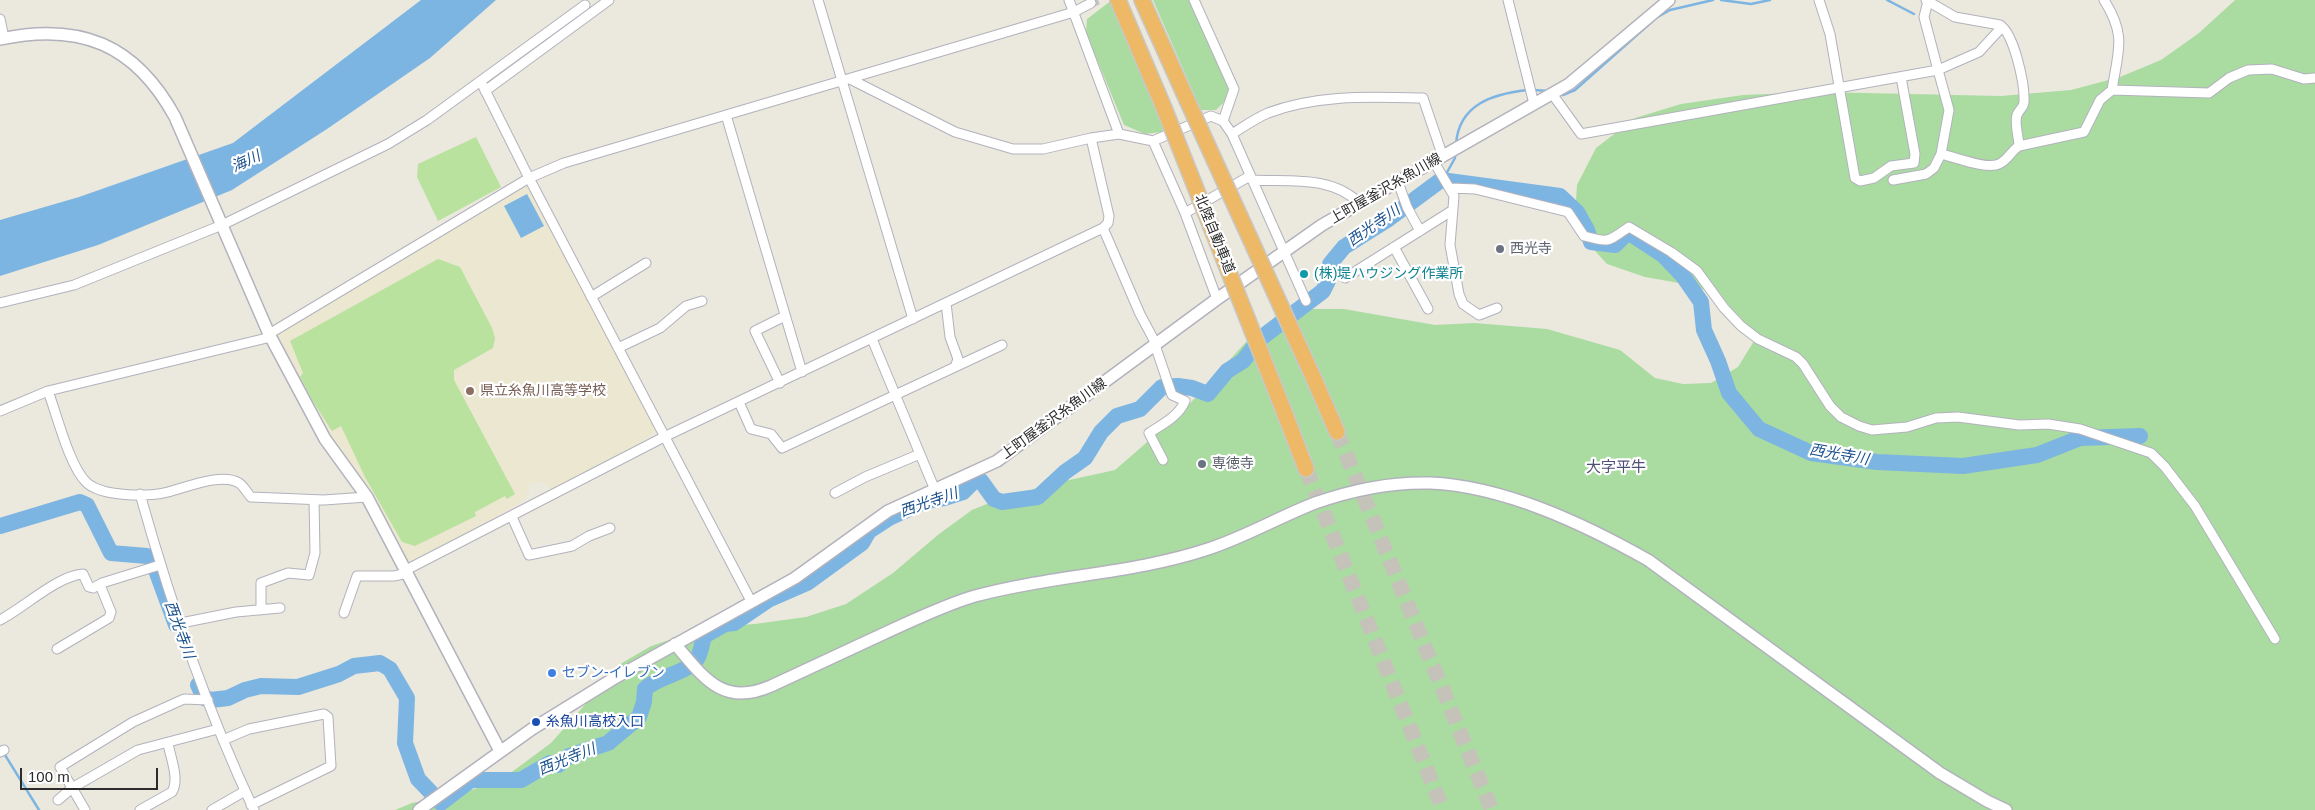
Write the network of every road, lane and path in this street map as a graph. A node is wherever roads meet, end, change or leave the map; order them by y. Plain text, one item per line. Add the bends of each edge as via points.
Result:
1 (609, 0) edge
2 (818, 0) edge
3 (1068, 0) edge
4 (1118, 0) edge
5 (1142, 0) edge
6 (1194, 0) edge
7 (1508, 0) edge
8 (1670, 0) edge
9 (1819, 0) edge
10 (2104, 0) edge
11 (1927, 1) edge
12 (1092, 3) dead end
13 (585, 5) dead end
14 (1074, 12) junction
15 (0, 19) edge
16 (2002, 27) junction
17 (2, 39) edge
18 (1938, 70) junction
19 (1901, 77) junction
20 (2315, 78) edge
21 (846, 80) junction
22 (481, 82) junction
23 (1839, 89) junction
24 (2112, 90) junction
25 (486, 91) junction
26 (1553, 95) junction
27 (1534, 104) junction
28 (726, 115) junction
29 (1223, 121) junction
30 (1119, 134) junction
31 (1232, 134) junction
32 (1091, 138) junction
33 (1153, 141) junction
34 (2019, 146) junction
35 (1942, 154) junction
36 (1438, 159) junction
37 (529, 178) junction
38 (1251, 178) junction
39 (1893, 180) dead end
40 (1398, 182) junction
41 (1451, 188) junction
42 (1360, 204) junction
43 (1453, 210) junction
44 (1185, 213) junction
45 (222, 225) junction
46 (1103, 228) junction
47 (1420, 231) junction
48 (1394, 247) junction
49 (1283, 252) junction
50 (646, 263) dead end
51 (1345, 278) dead end
52 (591, 297) junction
53 (1217, 299) junction
54 (702, 301) dead end
55 (1306, 301) dead end
56 (0, 303) edge
57 (946, 304) junction
58 (1497, 308) dead end
59 (1428, 310) dead end
60 (786, 316) junction
61 (913, 319) junction
62 (270, 335) junction
63 (872, 339) junction
64 (1155, 344) junction
65 (1002, 345) dead end
66 (618, 348) junction
67 (955, 367) junction
68 (802, 372) junction
69 (780, 383) junction
70 (48, 391) junction
71 (895, 395) junction
72 (739, 402) junction
73 (0, 411) edge
74 (1337, 432) tunnel mouth
75 (664, 437) junction
76 (920, 454) junction
77 (1163, 460) dead end
78 (1306, 469) tunnel mouth
79 (935, 490) junction
80 (835, 493) dead end
81 (140, 494) junction
82 (367, 497) junction
83 (314, 500) junction
84 (512, 517) junction
85 (610, 528) dead end
86 (160, 565) junction
87 (407, 572) junction
88 (100, 585) junction
89 (751, 601) junction
90 (280, 608) dead end
91 (261, 610) junction
92 (344, 613) dead end
93 (0, 620) edge
94 (181, 623) junction
95 (2275, 639) dead end
96 (676, 644) junction
97 (56, 649) dead end
98 (208, 700) junction
99 (218, 729) junction
100 (223, 740) junction
101 (168, 743) junction
102 (500, 751) junction
103 (72, 788) junction
104 (245, 790) junction
105 (58, 800) dead end
106 (253, 808) edge
107 (85, 810) edge
108 (140, 810) edge
109 (212, 810) edge
110 (419, 810) edge
111 (2006, 810) edge

1 - 25 street
2 - 21 street
3 - 14 street
4 - 78 highway, 北陸自動車道, bridge via 1164,108
5 - 74 highway, bridge
6 - 29 street via 1234,89
7 - 27 street
8 - 26 street, 上町屋釜沢糸魚川線
9 - 23 street via 1830,34
10 - 24 street via 2120,35
11 - 16 street via 1955,17
11 - 18 street via 1924,17
12 - 14 street
13 - 22 street
14 - 21 street
14 - 30 street
15 - 17 street
16 - 18 street via 1979,52
16 - 34 street via 2018,60 2023,83 2024,104 2016,116
17 - 45 street via 20,34 54,32 105,45 128,59 157,86 175,117
18 - 19 street
18 - 35 street via 1949,110
19 - 23 street
19 - 23 street via 1914,163 1891,166 1874,178 1860,182 1855,178
20 - 24 street via 2304,79 2272,68 2248,70 2208,93
21 - 28 street
21 - 32 street via 955,132 1013,149 1043,149
21 - 61 street
22 - 25 street
22 - 45 street via 388,144
23 - 26 street via 1581,134
24 - 34 street via 2100,100 2084,132
25 - 37 street
26 - 27 street, 上町屋釜沢糸魚川線
27 - 36 street, 上町屋釜沢糸魚川線
28 - 37 street via 564,163
28 - 60 street
29 - 31 street
29 - 33 street via 1211,116
30 - 32 street
30 - 33 street
31 - 36 street via 1267,113 1296,105 1350,97 1423,98
31 - 38 street
32 - 46 street via 1109,216
33 - 44 street
34 - 35 street via 2006,160 1990,167
35 - 39 street via 1926,174
36 - 40 street, 上町屋釜沢糸魚川線
36 - 41 street
37 - 52 street
37 - 62 street
38 - 42 street via 1326,183
38 - 44 street
38 - 49 street
40 - 42 street, 上町屋釜沢糸魚川線
40 - 47 street
41 - 43 street
41 - 95 street via 1476,189 1568,212 1584,236 1605,242 1629,227 1649,238 1697,271 1740,326 1758,339 1796,357 1830,406 1841,417 1859,426 1872,430 1958,417 2019,425 2048,424 2080,429 2152,454 2195,506
42 - 49 street, 上町屋釜沢糸魚川線
43 - 47 street
43 - 58 street via 1450,245 1463,304 1479,315
44 - 53 street
45 - 56 street via 74,285
45 - 62 street
46 - 57 street
46 - 64 street
47 - 48 street
48 - 51 street
48 - 59 street
49 - 53 street, 上町屋釜沢糸魚川線
49 - 55 street
50 - 52 street
52 - 66 street
53 - 64 street, 上町屋釜沢糸魚川線
54 - 66 street via 686,306 660,328
57 - 61 street
57 - 67 street via 950,338 958,359
60 - 68 street
60 - 69 street via 755,331
61 - 63 street
62 - 70 street
62 - 82 street via 325,439
63 - 68 street
63 - 71 street
64 - 77 street via 1172,396 1185,401 1182,408 1150,433
64 - 79 street, 上町屋釜沢糸魚川線 via 1011,452
65 - 67 street
66 - 75 street
67 - 71 street
68 - 69 street
69 - 72 street
70 - 73 street
70 - 81 street via 75,467 87,483 111,494
71 - 72 street via 782,448 771,434 751,429
71 - 76 street
72 - 75 street
75 - 84 street
75 - 89 street
76 - 79 street
76 - 80 street
79 - 89 street, 上町屋釜沢糸魚川線 via 888,511 795,578
81 - 83 street via 167,492 187,484 228,479 239,483 251,497
81 - 86 street
82 - 83 street
82 - 87 street
83 - 91 street via 315,553 309,575 288,573 261,582
84 - 85 street via 529,555 572,546
84 - 87 street
86 - 88 street
86 - 94 street
87 - 92 street via 394,576 356,576
87 - 102 street
88 - 93 street via 93,588 83,574 78,575 54,585 19,611
88 - 97 street via 111,612 109,618
89 - 96 street, 上町屋釜沢糸魚川線
90 - 91 street
91 - 94 street
94 - 98 street
96 - 102 street, 上町屋釜沢糸魚川線 via 562,710
96 - 111 street via 703,677 713,684 732,693 751,693 924,615 975,596 1186,556 1234,539 1315,503 1369,488 1413,483 1451,485 1510,498 1617,542 1648,560 1940,773
98 - 99 street
98 - 103 street via 184,700 141,718 60,767
99 - 100 street
99 - 101 street
100 - 104 street
100 - 106 street via 249,729 324,714 328,717 330,766
101 - 103 street via 138,750
101 - 108 street via 175,788
102 - 110 street, 上町屋釜沢糸魚川線
103 - 105 street
103 - 107 street
104 - 106 street
104 - 109 street

